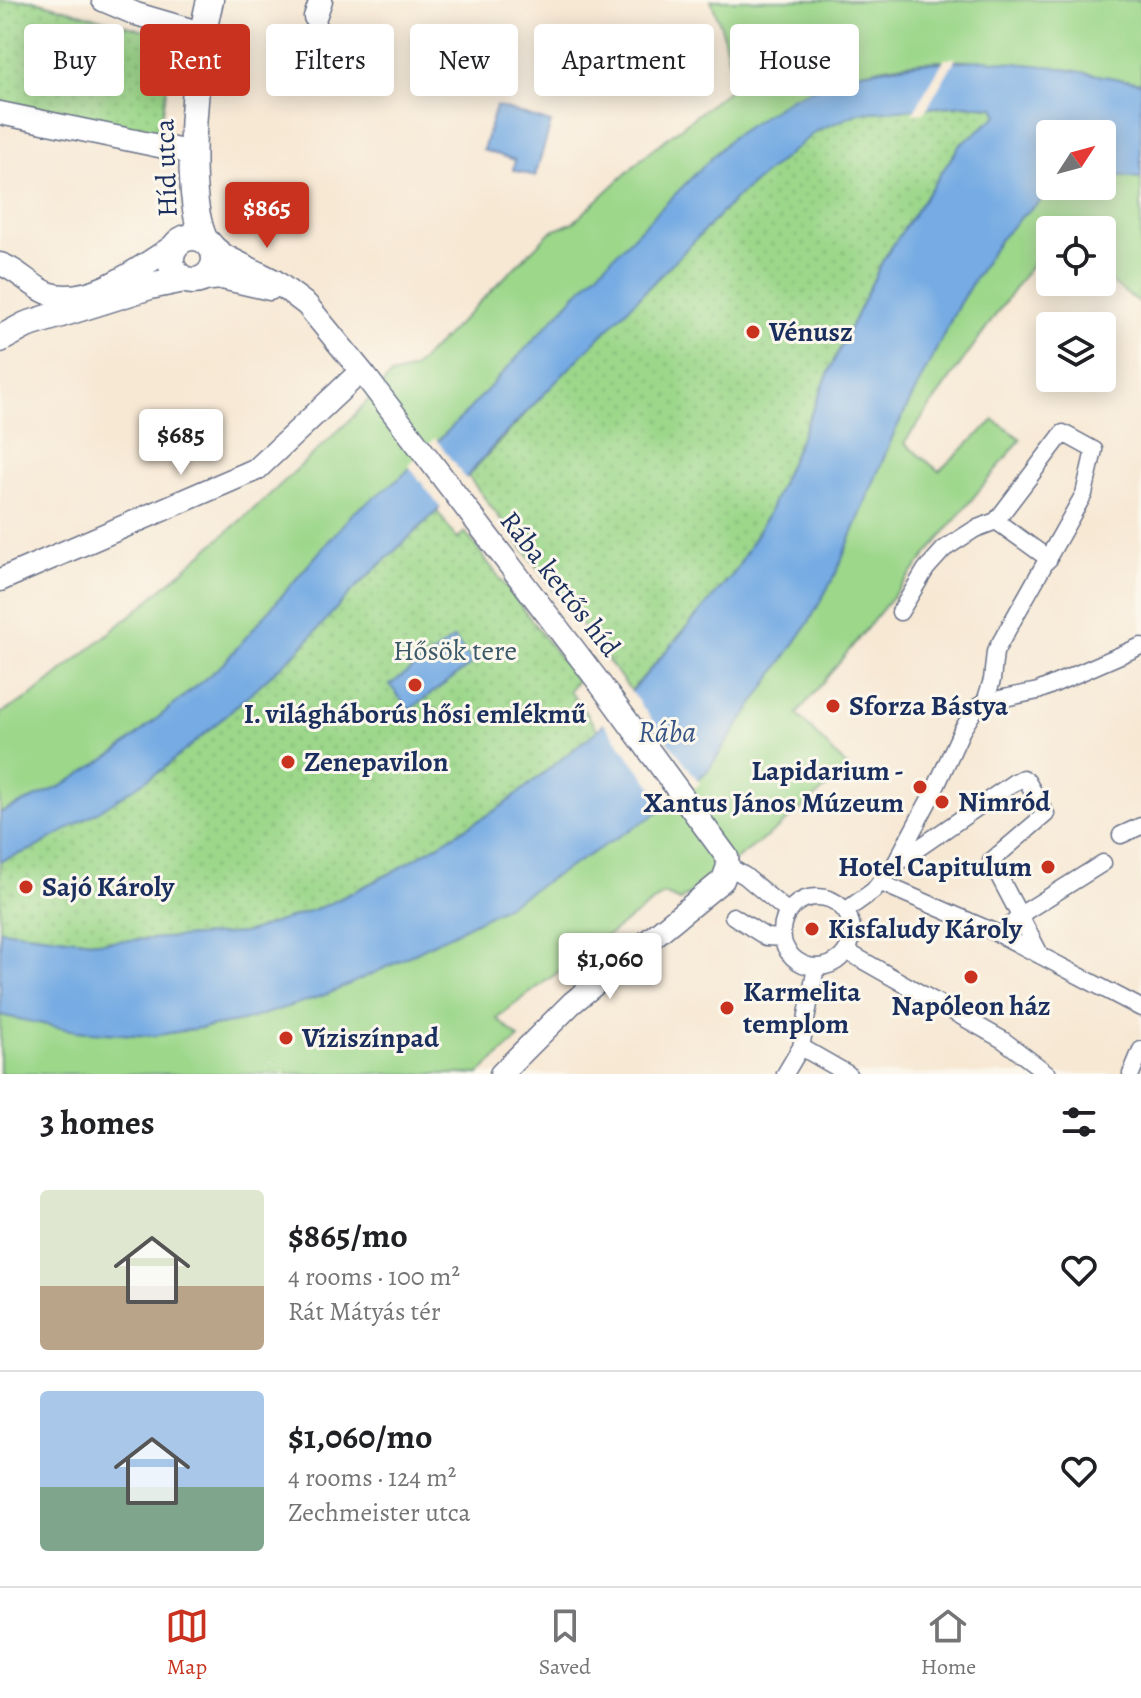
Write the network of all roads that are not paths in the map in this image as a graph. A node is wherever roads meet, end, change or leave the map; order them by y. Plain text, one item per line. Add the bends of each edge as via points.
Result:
1 (103, 0) edge
2 (210, 0) edge
3 (139, 7) edge
4 (180, 24) edge
5 (203, 24) edge
6 (197, 96) edge
7 (0, 113) edge
8 (193, 153) junction
9 (197, 242) junction
10 (0, 264) edge
11 (0, 271) edge
12 (193, 280) junction
13 (293, 296) junction
14 (83, 308) junction
15 (0, 339) edge
16 (363, 374) junction
17 (996, 521) junction
18 (1049, 559) junction
19 (0, 580) edge
20 (900, 612) dead end
21 (1141, 646) edge
22 (985, 702) junction
23 (1141, 826) edge
24 (1121, 835) dead end
25 (1103, 863) dead end
26 (895, 864) junction
27 (728, 866) junction
28 (881, 883) junction
29 (794, 903) junction
30 (845, 911) junction
31 (733, 916) dead end
32 (1019, 916) junction
33 (1001, 935) junction
34 (783, 938) junction
35 (846, 951) junction
36 (1041, 956) junction
37 (816, 967) junction
38 (1141, 1008) edge
39 (801, 1047) junction
40 (1141, 1050) edge
41 (501, 1074) edge
42 (785, 1074) edge
43 (848, 1074) edge
44 (1048, 1074) edge
45 (1131, 1074) edge

1 - 3 street
2 - 5 street, Híd utca
3 - 4 street
6 - 8 street, Híd utca
7 - 8 street
8 - 9 street, Híd utca
9 - 10 street via 74,297 44,291
9 - 12 street via 215,254 214,267
9 - 12 street via 171,256 173,270
9 - 13 street, Rába kettős híd via 275,281
11 - 14 street via 43,306
12 - 13 street via 222,278
12 - 14 street via 150,286
13 - 16 street, Rába kettős híd via 307,305
14 - 15 street via 26,325
16 - 19 street via 257,469
16 - 27 street, Rába kettős híd via 707,827
17 - 18 street
17 - 18 street via 1063,433 1094,450 1084,494
17 - 20 street via 944,549
18 - 22 street via 995,652
21 - 22 street via 1038,691
22 - 26 street via 962,730
23 - 24 street
25 - 32 street
26 - 28 street
26 - 32 street via 1023,778 1046,814 991,861
27 - 29 street
27 - 41 street via 723,880 572,1003
28 - 30 street
28 - 33 street
29 - 30 street via 822,897
29 - 34 street
30 - 35 street via 851,927
31 - 34 street via 758,934
32 - 33 street
32 - 36 street
33 - 36 street
34 - 37 street via 794,958
35 - 37 street
35 - 44 street via 1003,1040
36 - 38 street
37 - 39 street
39 - 42 street
39 - 43 street
40 - 45 street

